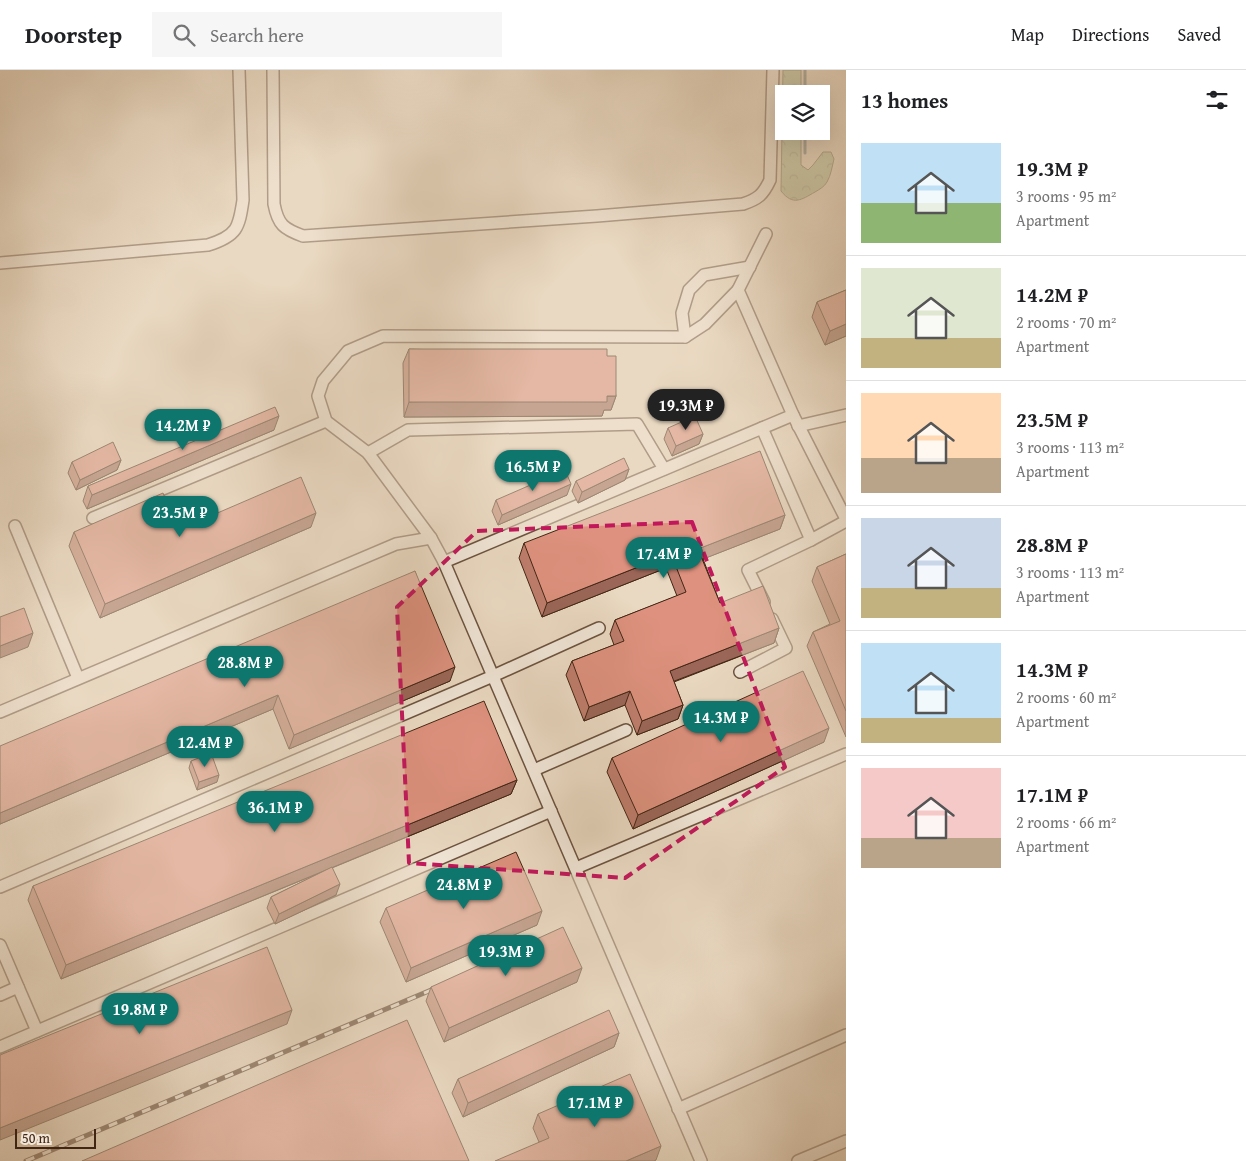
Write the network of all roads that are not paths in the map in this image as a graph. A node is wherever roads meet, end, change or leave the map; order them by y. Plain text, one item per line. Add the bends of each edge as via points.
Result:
1 (240, 70) edge
2 (273, 70) edge
3 (773, 70) edge
4 (766, 234) dead end
5 (0, 263) edge
6 (750, 267) junction
7 (738, 290) junction
8 (684, 337) junction
9 (793, 415) junction
10 (846, 415) edge
11 (326, 421) junction
12 (798, 426) junction
13 (762, 428) junction
14 (368, 453) junction
15 (664, 469) junction
16 (93, 518) dead end
17 (846, 520) edge
18 (15, 526) dead end
19 (431, 538) junction
20 (812, 540) junction
21 (444, 562) junction
22 (599, 628) dead end
23 (740, 672) dead end
24 (493, 676) junction
25 (78, 678) junction
26 (0, 712) edge
27 (626, 730) dead end
28 (846, 754) edge
29 (534, 770) junction
30 (551, 811) junction
31 (576, 868) junction
32 (0, 887) edge
33 (0, 945) edge
34 (18, 987) junction
35 (0, 995) edge
36 (37, 1031) junction
37 (846, 1035) edge
38 (0, 1047) edge
39 (678, 1109) junction
40 (846, 1141) edge
41 (701, 1161) edge
42 (798, 1161) edge

1 - 5 lane via 243,200 237,228 225,240 208,245
2 - 3 lane via 274,204 282,226 303,236 606,215 743,204 755,200 764,193 770,180
4 - 6 lane
6 - 7 lane
6 - 8 lane via 704,275 689,290 682,313
7 - 8 lane via 705,324
7 - 9 lane
8 - 11 lane via 383,336 348,351 323,381 318,396
9 - 12 lane
9 - 13 lane
10 - 12 lane
11 - 14 lane
11 - 16 lane
12 - 17 lane
13 - 15 lane
13 - 20 lane
14 - 15 lane via 408,430 637,424
14 - 19 lane
15 - 21 lane
17 - 20 lane
18 - 25 lane
19 - 21 lane
19 - 25 lane via 396,544
20 - 23 lane via 748,570 786,648
21 - 24 lane
22 - 24 lane
24 - 29 lane
24 - 32 lane
25 - 26 lane
27 - 29 lane
28 - 31 lane
29 - 30 lane
30 - 31 lane
30 - 36 lane
31 - 39 lane
33 - 34 lane
34 - 35 lane
34 - 36 lane
36 - 38 lane
37 - 39 lane
39 - 41 lane
40 - 42 lane

